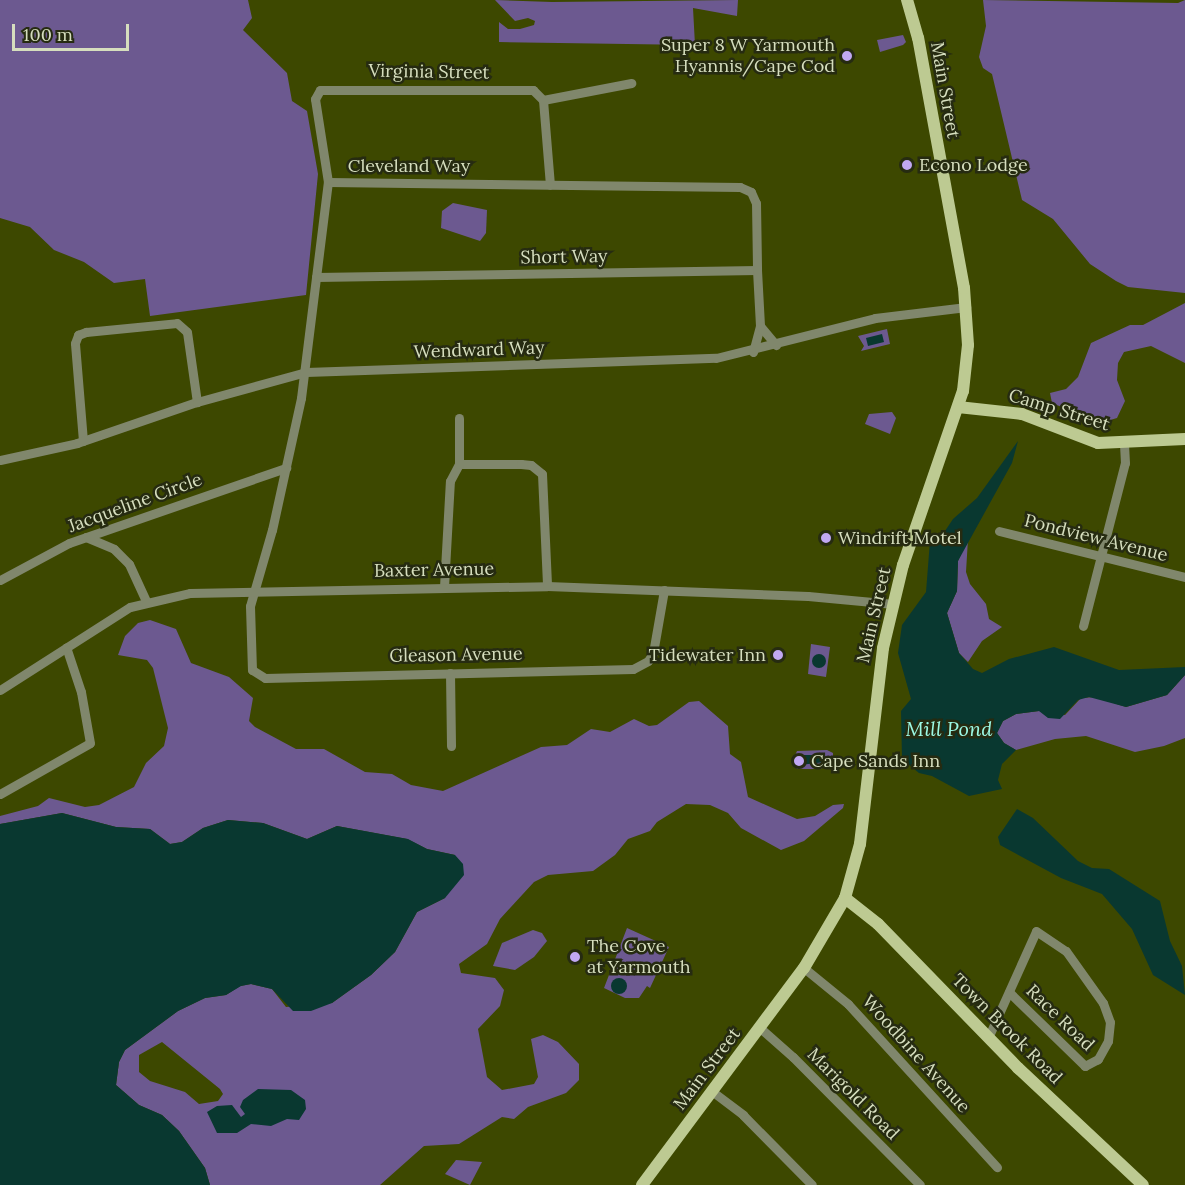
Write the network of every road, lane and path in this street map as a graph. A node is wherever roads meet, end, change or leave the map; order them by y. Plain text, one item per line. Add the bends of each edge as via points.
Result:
1 (907, 0) edge
2 (631, 82) dead end
3 (543, 100) junction
4 (328, 182) junction
5 (550, 185) junction
6 (757, 270) junction
7 (316, 277) junction
8 (966, 307) junction
9 (760, 326) junction
10 (776, 345) junction
11 (753, 351) junction
12 (306, 372) junction
13 (197, 402) junction
14 (958, 407) junction
15 (459, 418) dead end
16 (1185, 439) edge
17 (83, 441) junction
18 (1124, 445) junction
19 (0, 459) edge
20 (459, 464) junction
21 (286, 468) junction
22 (999, 531) dead end
23 (86, 537) junction
24 (1101, 557) junction
25 (1185, 577) edge
26 (0, 580) edge
27 (547, 586) junction
28 (444, 587) junction
29 (255, 590) junction
30 (664, 590) junction
31 (146, 601) junction
32 (894, 604) junction
33 (1083, 626) dead end
34 (66, 647) junction
35 (450, 673) junction
36 (265, 678) joint
37 (0, 690) edge
38 (451, 746) dead end
39 (0, 794) edge
40 (845, 898) junction
41 (804, 968) junction
42 (1009, 992) junction
43 (760, 1028) junction
44 (988, 1038) junction
45 (712, 1092) junction
46 (997, 1167) dead end
47 (642, 1185) edge
48 (813, 1185) edge
49 (920, 1185) edge
50 (1143, 1185) edge

1 - 8 main road, Main Street via 918,38
2 - 3 street
3 - 4 street, Virginia Street via 533,90 320,90 315,99
3 - 5 street
4 - 5 street, Cleveland Way
4 - 7 street, Cleveland Way
5 - 6 street, Cleveland Way via 747,189 756,203
6 - 7 street, Short Way
6 - 9 street
7 - 12 street, Cleveland Way
8 - 10 street, Wendward Way via 875,318
8 - 14 main road, Main Street via 966,370
9 - 10 street
9 - 11 street
10 - 11 street, Wendward Way
11 - 12 street, Wendward Way via 674,360
12 - 13 street, Wendward Way
12 - 21 street, Cleveland Way
13 - 17 street, Wendward Way
13 - 17 street via 187,332 177,323 86,332 78,335 75,343
14 - 18 main road, Camp Street via 1011,411 1075,437
14 - 32 main road, Main Street
15 - 20 street
16 - 18 main road, Camp Street
17 - 19 street, Wendward Way
18 - 24 street via 1125,463
20 - 27 street via 531,465 542,474
20 - 28 street via 450,482
21 - 23 street, Jacqueline Circle
21 - 29 street, Cleveland Way
22 - 24 street, Pondview Avenue
23 - 26 street, Jacqueline Circle
23 - 31 street via 114,549 129,564
24 - 25 street, Pondview Avenue
24 - 33 street
27 - 28 street, Baxter Avenue
27 - 30 street, Baxter Avenue
28 - 29 street, Baxter Avenue
29 - 31 street, Baxter Avenue via 190,593
29 - 36 street, Cleveland Way via 250,606 250,664
30 - 32 street, Baxter Avenue
30 - 35 street, Gleason Avenue via 656,641 646,663 633,669
31 - 34 street, Baxter Avenue
32 - 40 main road, Main Street via 880,670 860,844
34 - 37 street, Baxter Avenue
34 - 39 street via 81,692 90,743
35 - 36 street, Gleason Avenue
35 - 38 street
40 - 41 main road, Main Street
40 - 44 main road, Town Brook Road via 878,924
41 - 43 main road, Main Street
41 - 46 street, Woodbine Avenue via 848,1004
42 - 42 street, Race Road via 1036,931 1053,940 1079,968 1108,1012 1109,1038 1098,1059 1085,1066
42 - 44 street
43 - 45 main road, Main Street
43 - 49 street, Marigold Road via 794,1056
44 - 50 main road, Town Brook Road
45 - 47 main road, Main Street
45 - 48 street via 743,1115

